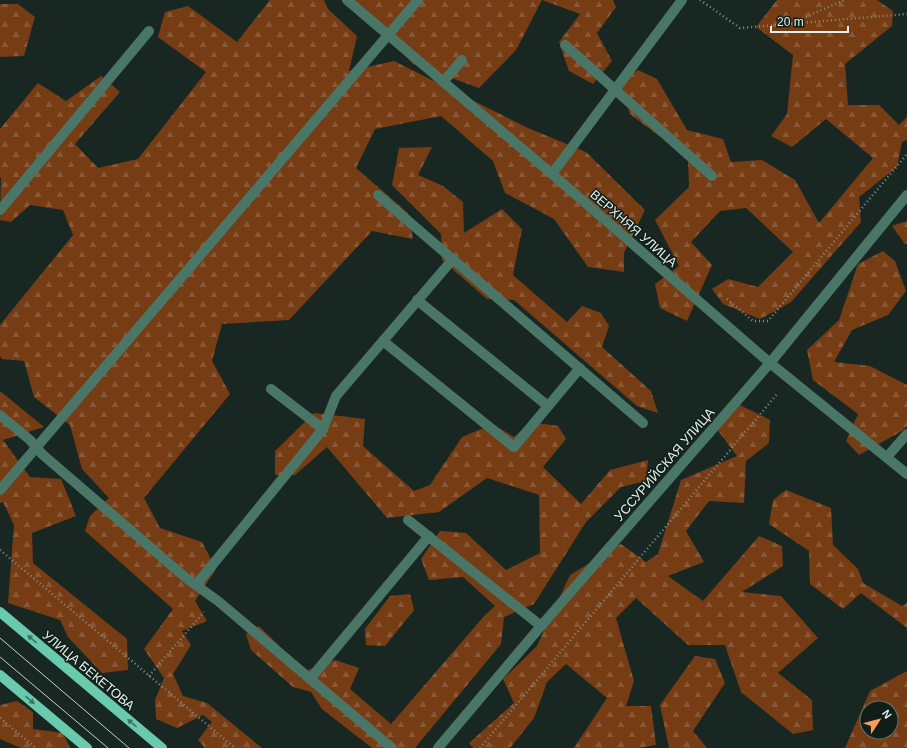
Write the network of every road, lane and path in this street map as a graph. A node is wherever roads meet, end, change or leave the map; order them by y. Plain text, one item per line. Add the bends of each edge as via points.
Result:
1 (347, 0) edge
2 (418, 0) edge
3 (682, 0) edge
4 (700, 0) edge
5 (845, 0) edge
6 (907, 14) edge
7 (789, 24) junction
8 (148, 31) dead end
9 (389, 36) junction
10 (565, 45) dead end
11 (462, 60) dead end
12 (443, 82) junction
13 (615, 90) junction
14 (907, 154) edge
15 (552, 174) junction
16 (712, 176) dead end
17 (378, 195) dead end
18 (907, 195) edge
19 (0, 210) edge
20 (453, 259) junction
21 (723, 296) dead end
22 (417, 300) junction
23 (382, 341) junction
24 (770, 363) junction
25 (580, 368) junction
26 (790, 379) junction
27 (271, 389) dead end
28 (548, 406) junction
29 (0, 415) edge
30 (643, 422) dead end
31 (323, 430) junction
32 (907, 434) edge
33 (36, 447) junction
34 (887, 457) junction
35 (907, 474) edge
36 (0, 490) edge
37 (408, 520) dead end
38 (429, 536) junction
39 (0, 550) edge
40 (196, 585) junction
41 (215, 599) junction
42 (0, 612) edge
43 (541, 626) junction
44 (0, 675) edge
45 (149, 676) junction
46 (310, 679) junction
47 (0, 718) edge
48 (36, 748) edge
49 (87, 748) edge
50 (162, 748) edge
51 (235, 748) edge
52 (392, 748) edge
53 (438, 748) edge
54 (480, 748) edge

1 - 9 street, ВЕРХНЯЯ УЛИЦА
2 - 9 street
3 - 13 street
4 - 7 path via 740,28
5 - 7 path
6 - 7 path
8 - 19 street
9 - 12 street, ВЕРХНЯЯ УЛИЦА
9 - 33 street
10 - 13 street
11 - 12 street
12 - 15 street, ВЕРХНЯЯ УЛИЦА
13 - 15 street
13 - 16 street
14 - 21 path via 768,321 753,321
15 - 24 street, ВЕРХНЯЯ УЛИЦА
17 - 20 street
18 - 24 street, УССУРИЙСКАЯ УЛИЦА
20 - 22 street
20 - 25 street
22 - 23 street
22 - 28 street
23 - 28 street via 514,447
23 - 31 street via 336,396
24 - 26 street, ВЕРХНЯЯ УЛИЦА
24 - 43 street, УССУРИЙСКАЯ УЛИЦА
25 - 28 street
25 - 30 street
26 - 34 street, ВЕРХНЯЯ УЛИЦА
26 - 54 path
27 - 31 street
29 - 33 street
31 - 40 street
32 - 34 street
33 - 36 street
33 - 40 street
34 - 35 street, ВЕРХНЯЯ УЛИЦА
37 - 38 street
38 - 43 street
38 - 46 street
39 - 45 path
40 - 41 street
41 - 45 path
41 - 46 street
50 -> 42 main road, УЛИЦА БЕКЕТОВА
43 - 53 street, УССУРИЙСКАЯ УЛИЦА
44 -> 49 main road
45 - 51 path
46 - 52 street
47 - 48 path

